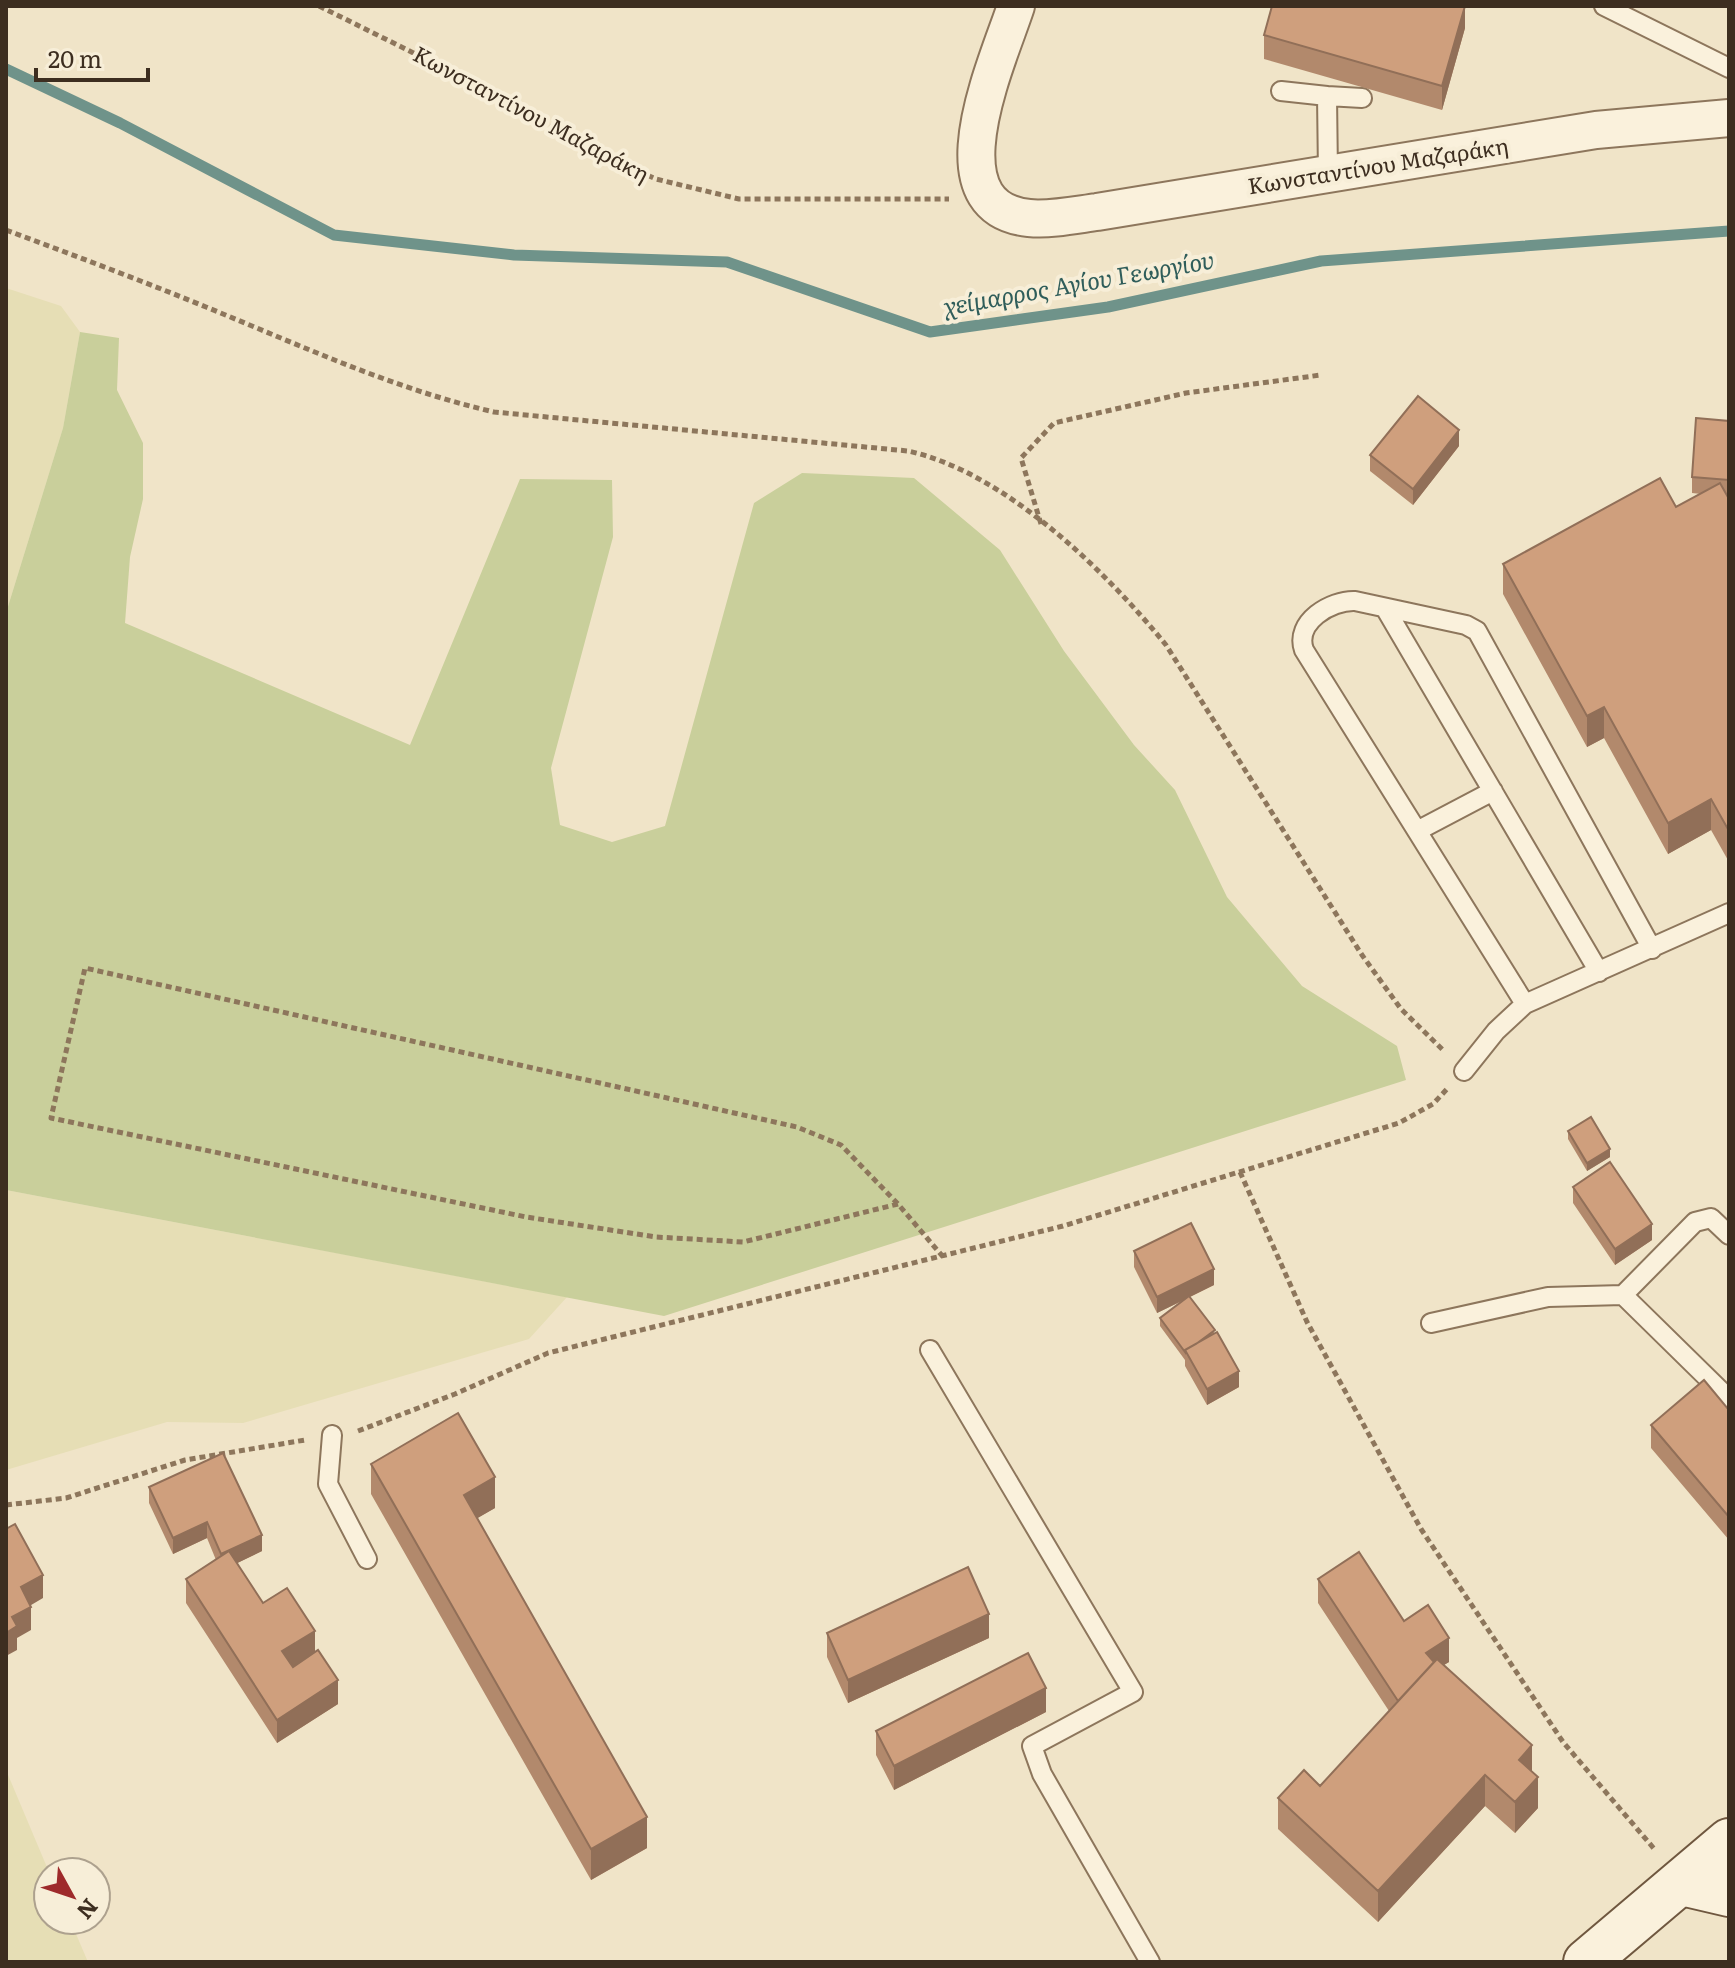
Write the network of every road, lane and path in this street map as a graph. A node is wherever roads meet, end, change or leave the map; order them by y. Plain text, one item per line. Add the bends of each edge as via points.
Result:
1 (319, 6) edge
2 (1016, 6) edge
3 (1604, 6) edge
4 (1729, 68) edge
5 (1281, 91) dead end
6 (1327, 96) junction
7 (1362, 98) dead end
8 (1729, 118) edge
9 (1328, 174) junction
10 (990, 199) junction
11 (6, 230) edge
12 (1321, 375) dead end
13 (1042, 525) junction
14 (1385, 608) junction
15 (1493, 791) junction
16 (1417, 831) junction
17 (1729, 913) edge
18 (1652, 949) junction
19 (1599, 972) junction
20 (1525, 1004) junction
21 (1464, 1071) junction
22 (1240, 1172) junction
23 (898, 1204) junction
24 (1729, 1235) edge
25 (944, 1258) junction
26 (1623, 1295) junction
27 (1431, 1323) dead end
28 (930, 1350) dead end
29 (1729, 1399) edge
30 (332, 1435) junction
31 (6, 1505) edge
32 (367, 1559) dead end
33 (1729, 1841) edge
34 (1682, 1883) junction
35 (1729, 1894) edge
36 (1150, 1962) edge
37 (1586, 1962) edge

1 - 10 path, Κωνσταντίνου Μαζαράκη via 656,179 739,199
2 - 10 street via 976,140 978,180
3 - 4 lane
5 - 6 lane
6 - 7 lane
6 - 9 lane
8 - 9 street, Κωνσταντίνου Μαζαράκη via 1596,130
9 - 10 street, Κωνσταντίνου Μαζαράκη via 1097,212 1028,218 1001,209
11 - 13 path via 310,353 446,401 494,412 908,451 959,467
12 - 13 path via 1186,393 1054,423 1021,458
13 - 21 path via 1124,596 1166,645 1362,955 1401,1009
14 - 15 lane
14 - 16 lane via 1340,603 1306,624 1301,641
14 - 18 lane via 1477,631
15 - 16 lane
15 - 19 lane
16 - 20 lane
17 - 18 lane
18 - 19 lane
19 - 20 lane
20 - 21 lane
21 - 22 path via 1433,1104 1399,1123
22 - 25 path
22 - 34 path via 1307,1322 1421,1529 1563,1742
23 - 23 path via 841,1145 797,1127 85,968 51,1118 526,1217 656,1237 743,1242
23 - 25 path
24 - 26 lane via 1711,1218 1695,1222
25 - 30 path via 548,1353 358,1431
26 - 27 lane via 1548,1297
26 - 29 lane
28 - 36 lane via 1133,1692 1032,1746 1042,1774
30 - 31 path via 185,1460 66,1498
30 - 32 lane via 328,1484
33 - 34 main road
34 - 35 main road
34 - 37 main road

